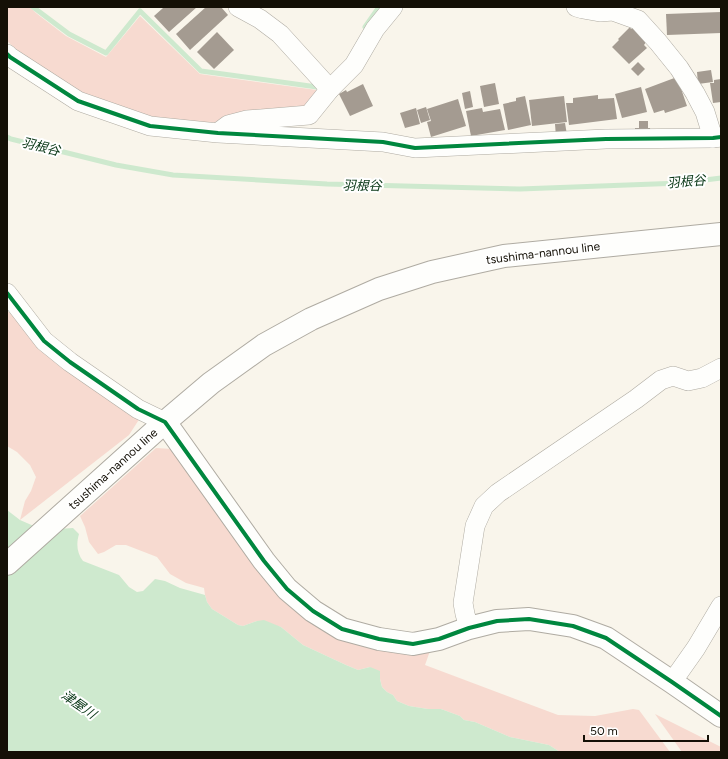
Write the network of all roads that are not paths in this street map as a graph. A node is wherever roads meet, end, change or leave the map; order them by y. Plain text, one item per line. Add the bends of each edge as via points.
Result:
1 (238, 7) edge
2 (393, 7) edge
3 (576, 7) edge
4 (615, 9) edge
5 (7, 54) edge
6 (330, 89) junction
7 (218, 133) junction
8 (717, 138) edge
9 (721, 234) edge
10 (7, 293) edge
11 (721, 368) edge
12 (165, 422) junction
13 (7, 564) edge
14 (721, 606) edge
15 (469, 628) junction
16 (672, 682) junction
17 (721, 716) edge

1 - 6 street via 280,34
2 - 6 street via 375,29 354,65
3 - 4 street via 600,12
4 - 8 street via 638,20 679,68 706,112
5 - 7 street via 78,101 150,126
6 - 7 street via 309,115 248,120 228,125
7 - 8 street via 384,142 415,148 606,139
9 - 12 main road, tsushima-nannou line via 504,256 432,272 379,289 311,319 264,346 211,383
10 - 12 street via 44,341 138,409
11 - 15 street via 702,378 688,381 674,376 662,380 498,493 484,506 475,526 464,603
12 - 13 main road, tsushima-nannou line
12 - 15 main road via 264,561 288,589 314,611 342,629 378,639 413,644 439,639
14 - 16 street
15 - 16 main road via 497,621 529,619 573,626 606,638
16 - 17 main road

